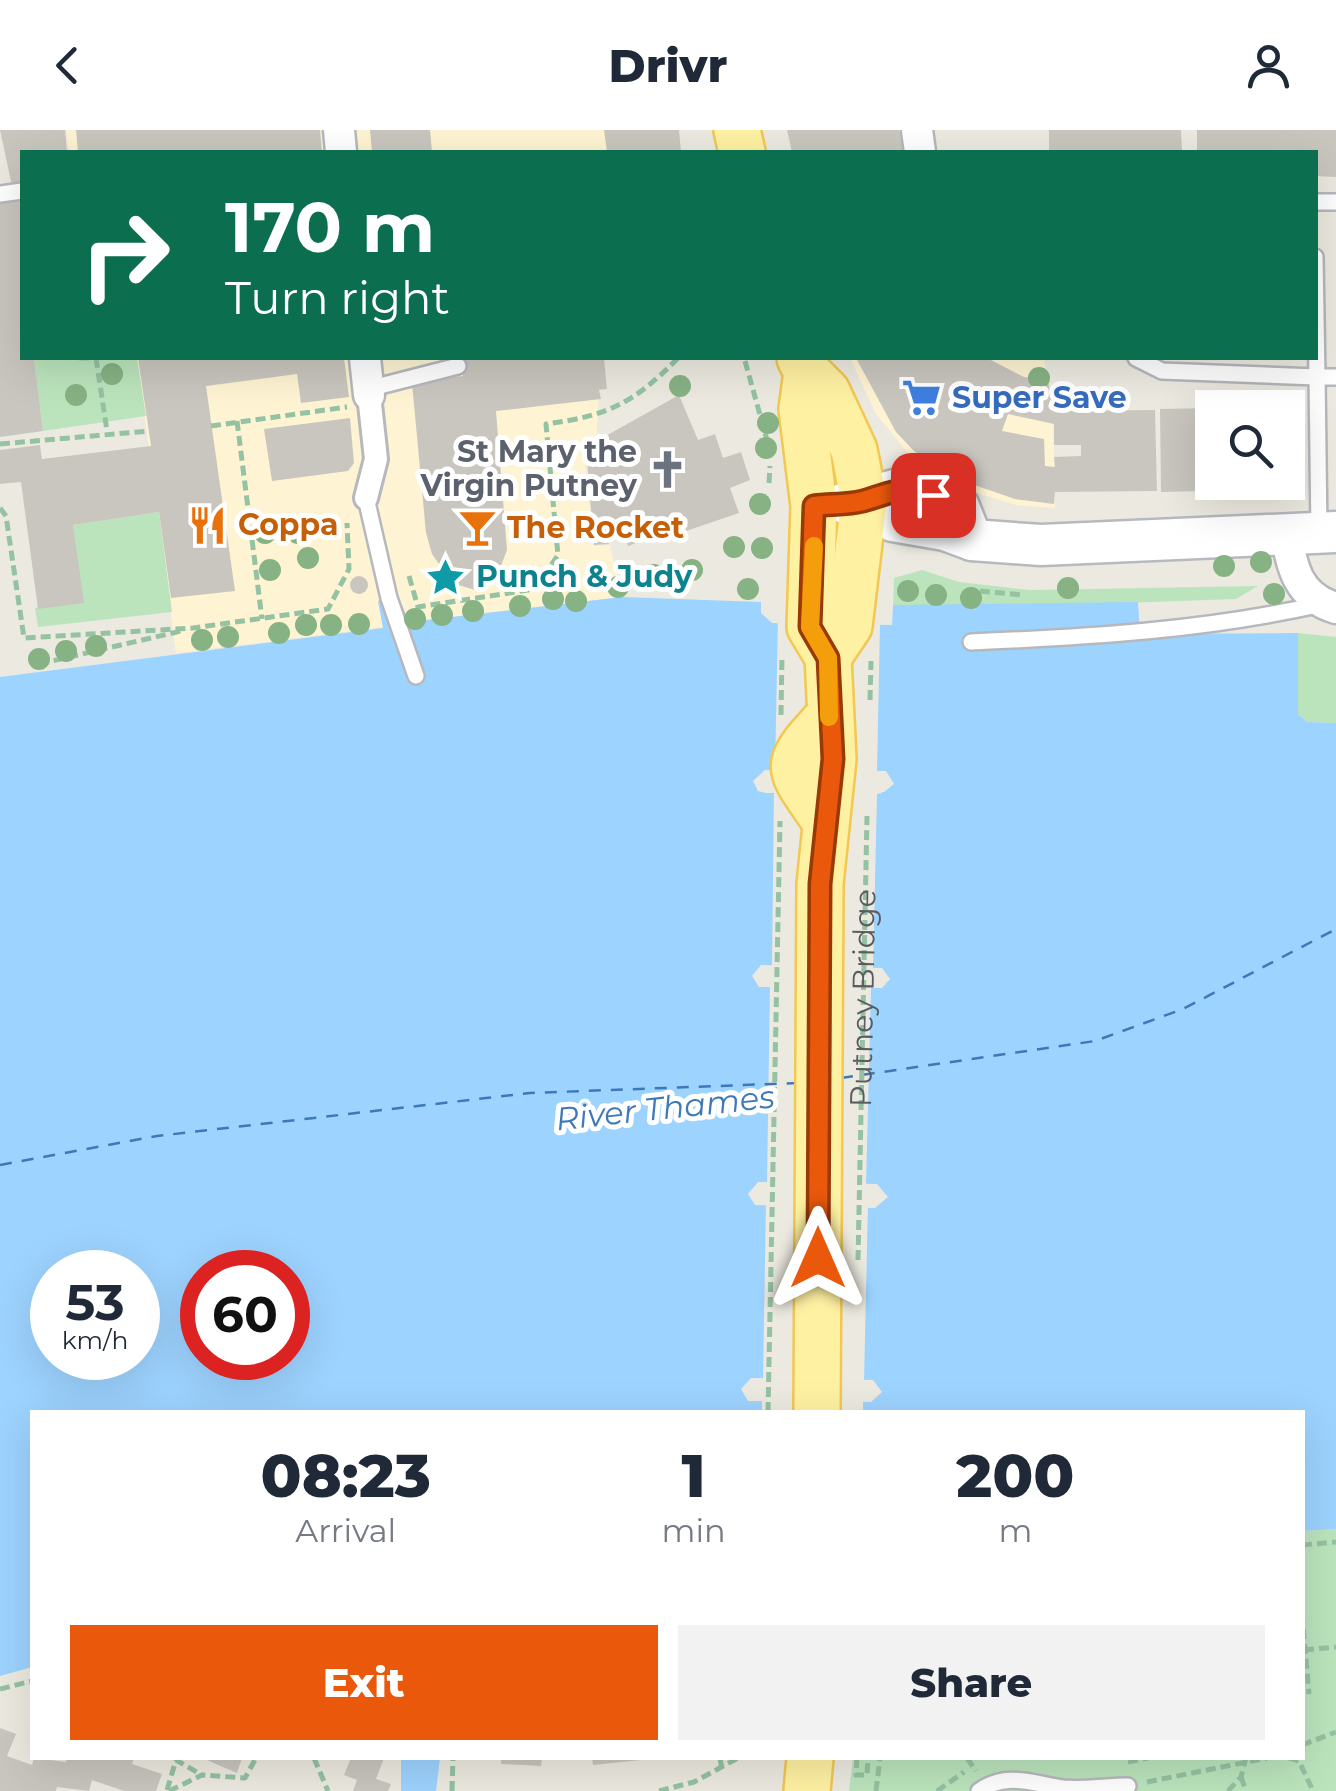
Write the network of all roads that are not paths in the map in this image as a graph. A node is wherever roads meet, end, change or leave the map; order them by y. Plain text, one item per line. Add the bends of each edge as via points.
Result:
1 (365, 360) edge
2 (1140, 360) edge
3 (1318, 360) edge
4 (804, 365) edge
5 (458, 366) dead end
6 (1318, 377) junction
7 (1336, 378) edge
8 (369, 396) junction
9 (366, 498) joint
10 (864, 500) junction
11 (814, 506) junction
12 (1314, 532) edge
13 (972, 540) junction
14 (842, 575) junction
15 (1329, 606) edge
16 (971, 642) dead end
17 (416, 676) dead end
18 (817, 1410) edge
19 (810, 1760) edge
20 (1128, 1786) road end
21 (807, 1791) edge
22 (978, 1791) edge

1 - 8 street
2 - 6 lane via 1162,371
3 - 6 lane
4 - 10 main road via 827,392 854,450
4 - 11 main road via 802,408
5 - 8 lane
6 - 7 lane
6 - 12 lane
8 - 9 street via 376,460
9 - 17 lane via 388,598
10 - 11 main road
10 - 13 main road via 886,519
10 - 14 main road
11 - 14 main road
12 - 13 main road via 1066,546
12 - 15 street via 1293,571 1306,592
13 - 14 main road via 897,547
14 - 18 main road, Putney Bridge via 810,627 849,708 794,754 793,774 824,821
15 - 16 lane via 1173,629
19 - 21 main road
20 - 22 lane via 1063,1788 1028,1779

